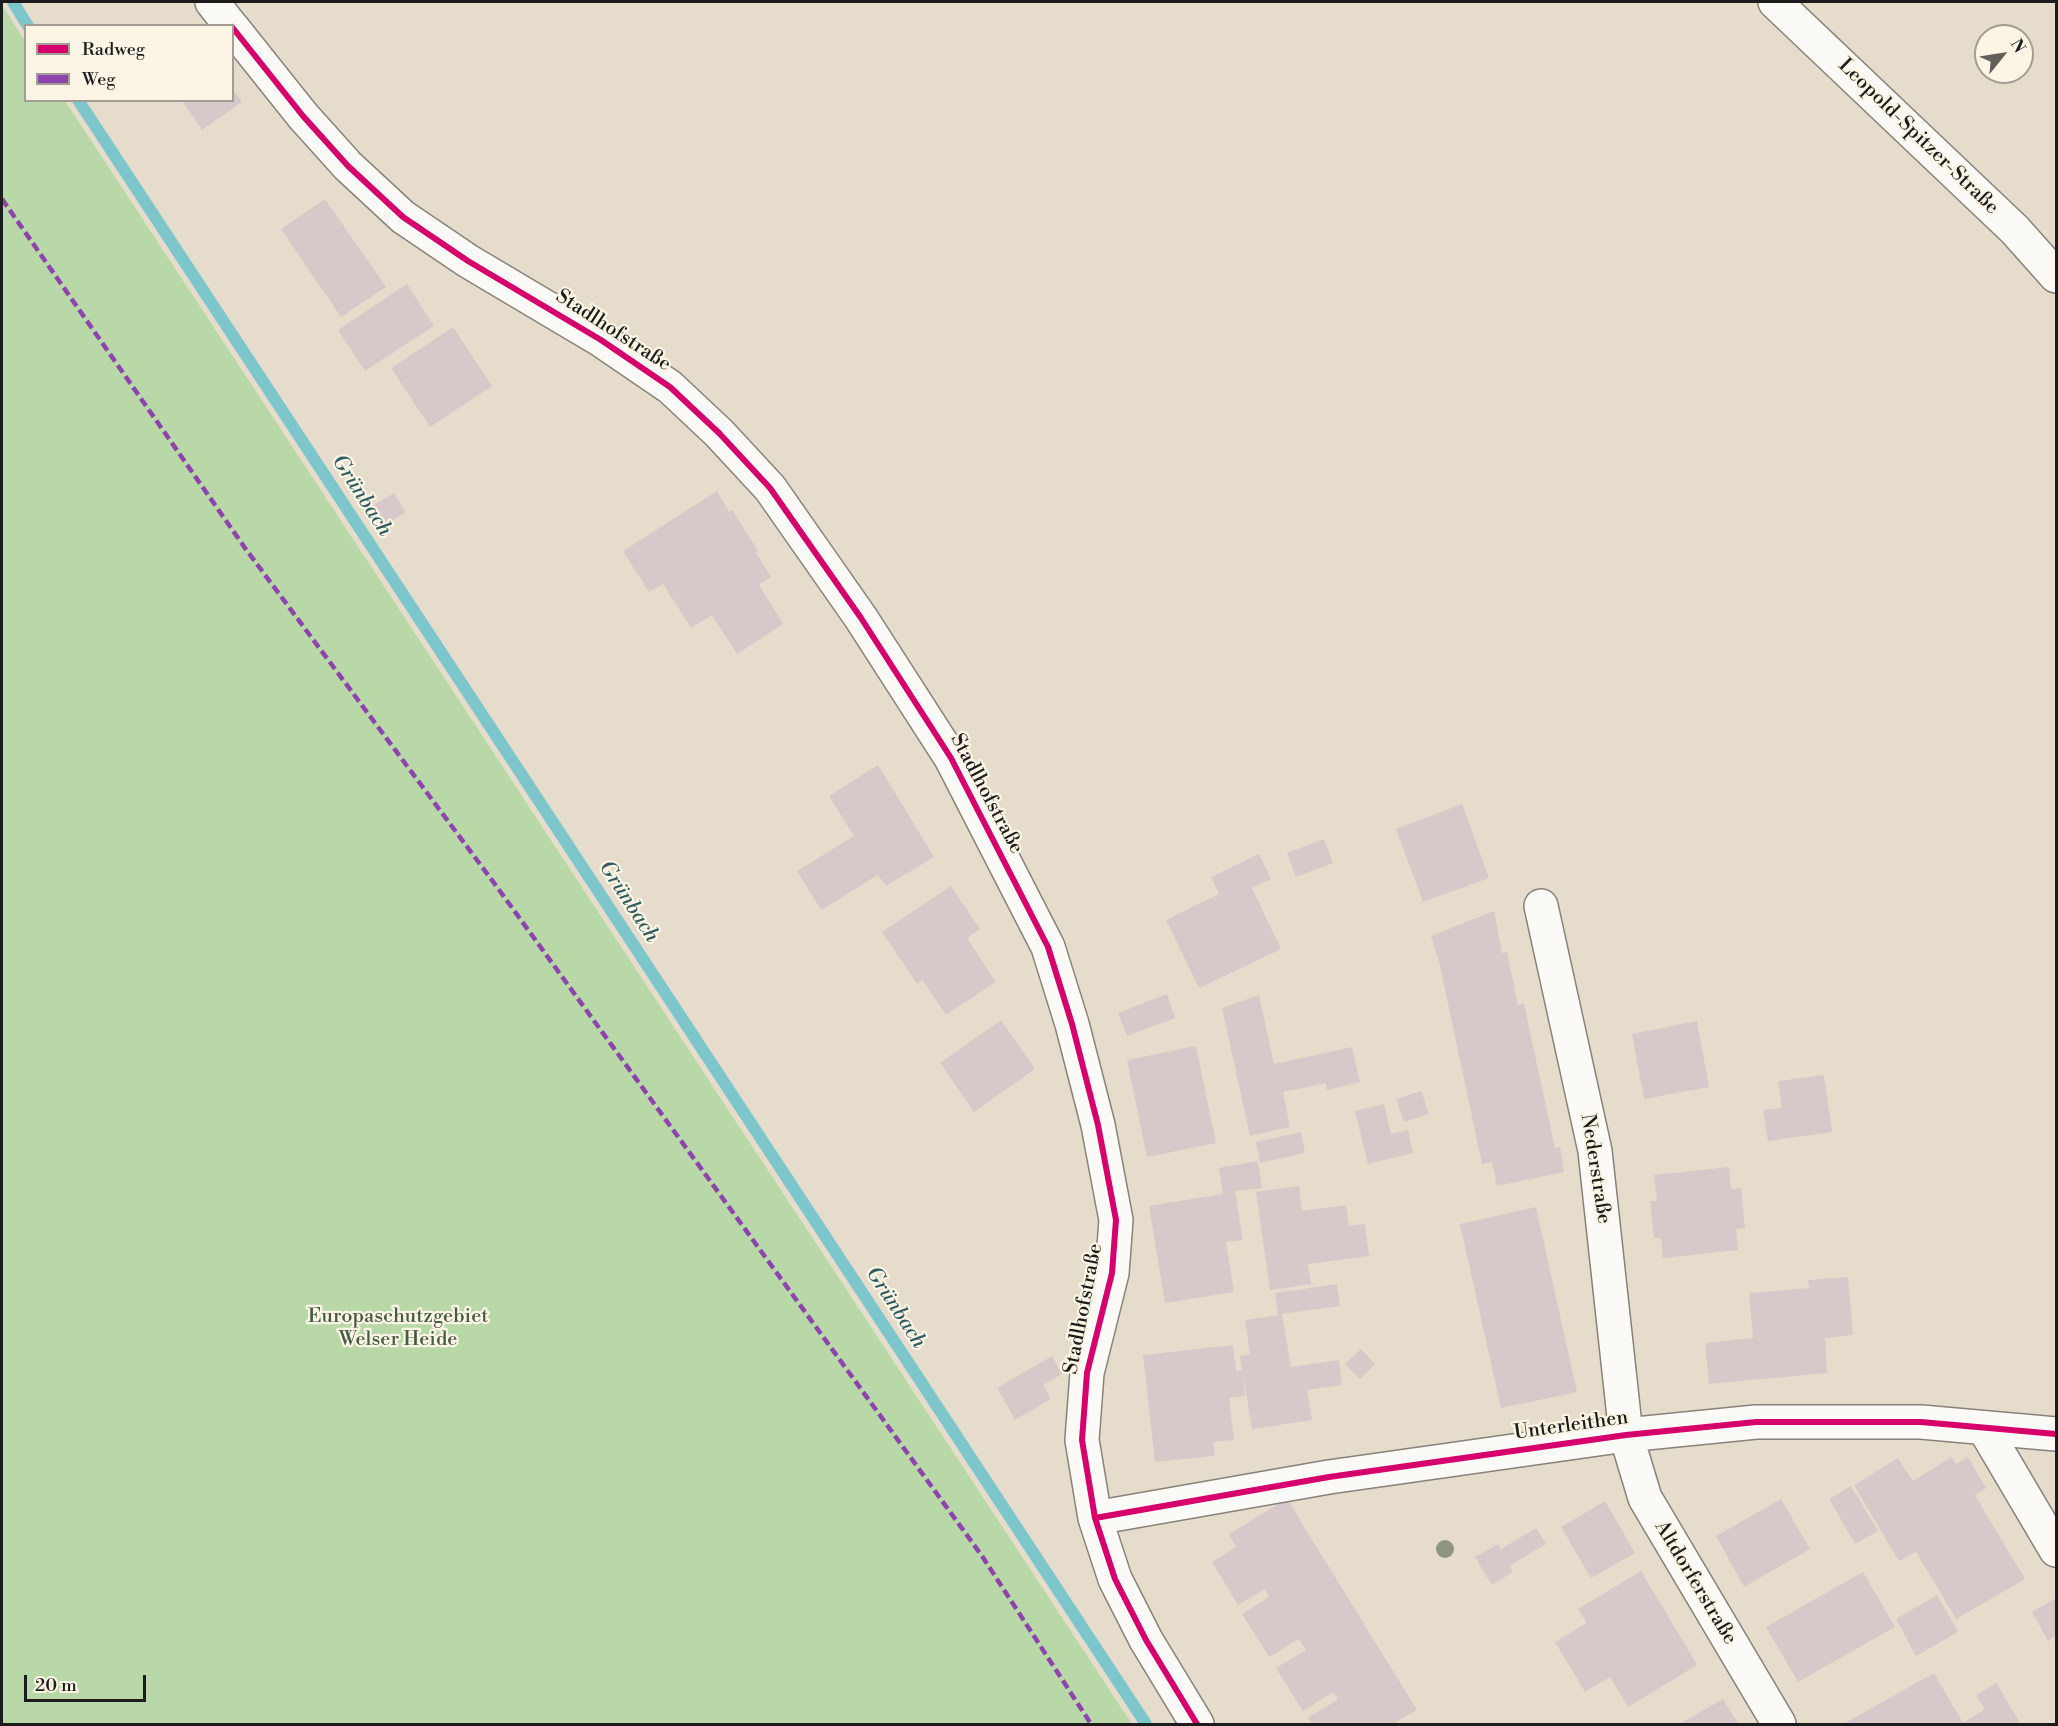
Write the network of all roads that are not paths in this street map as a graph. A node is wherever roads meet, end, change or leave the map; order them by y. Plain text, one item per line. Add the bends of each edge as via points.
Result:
1 (212, 2) edge
2 (1775, 2) edge
3 (230, 24) edge
4 (234, 29) edge
5 (2056, 276) edge
6 (1541, 906) dead end
7 (1984, 1428) junction
8 (2056, 1434) edge
9 (1626, 1435) junction
10 (1095, 1518) junction
11 (2056, 1550) edge
12 (1197, 1725) edge
13 (1779, 1725) edge

1 - 3 street, Stadlhofstraße
2 - 5 street, Leopold-Spitzer-Straße via 2015,230
4 - 10 street, Stadlhofstraße via 348,166 404,217 468,261 631,360 670,387 719,433 770,488 861,618 951,758 1048,947 1098,1125 1116,1220 1112,1273 1087,1373 1082,1440
6 - 9 street, Nederstraße via 1595,1151
7 - 8 street, Unterleithen
7 - 9 street, Unterleithen via 1921,1422 1756,1422
7 - 11 street
9 - 10 street, Unterleithen via 1329,1477
9 - 13 street, Altdorferstraße via 1645,1498
10 - 12 street, Stadlhofstraße via 1115,1579

